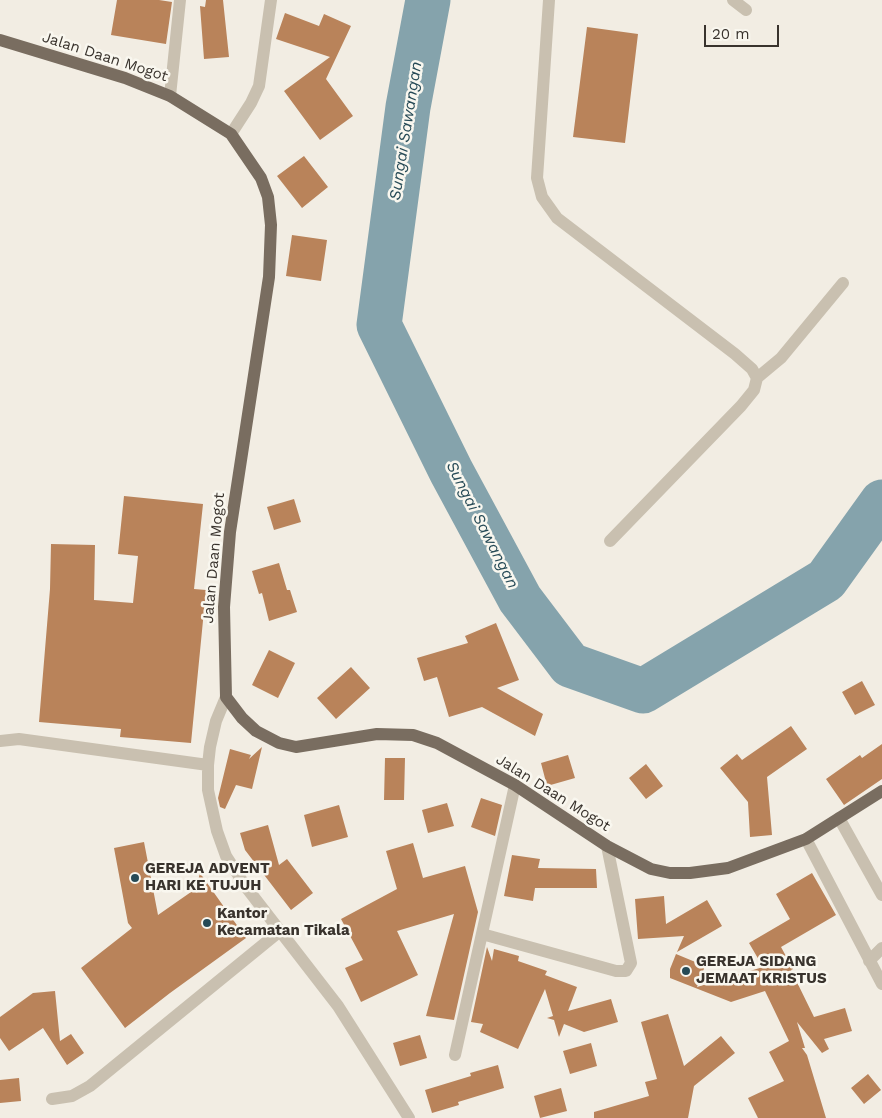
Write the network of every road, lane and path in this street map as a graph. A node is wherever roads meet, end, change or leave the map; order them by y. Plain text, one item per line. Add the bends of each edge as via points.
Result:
1 (180, 0) edge
2 (271, 0) edge
3 (549, 0) edge
4 (733, 0) edge
5 (746, 10) dead end
6 (0, 40) edge
7 (170, 96) junction
8 (231, 134) junction
9 (843, 283) dead end
10 (757, 378) junction
11 (610, 541) dead end
12 (226, 697) junction
13 (0, 741) edge
14 (208, 765) junction
15 (515, 785) junction
16 (882, 791) edge
17 (839, 818) junction
18 (806, 839) junction
19 (608, 846) junction
20 (882, 895) edge
21 (280, 931) junction
22 (482, 934) junction
23 (882, 948) edge
24 (869, 960) junction
25 (882, 984) edge
26 (455, 1055) dead end
27 (52, 1099) dead end
28 (408, 1118) edge

1 - 7 street
2 - 8 street via 258,86
3 - 10 street via 537,178 542,197 557,218 735,354
4 - 5 street
6 - 7 main road, Jalan Daan Mogot via 124,78
7 - 8 main road, Jalan Daan Mogot
8 - 12 main road, Jalan Daan Mogot via 261,178 268,197 271,226 269,277 230,532 224,606
9 - 10 street via 782,358
10 - 11 street via 754,390 741,406
12 - 14 street via 216,721
12 - 15 main road, Jalan Daan Mogot via 256,731 279,743 296,747 377,734 414,735 437,743
13 - 14 street via 19,740
14 - 21 street via 208,790 226,856
15 - 19 main road, Jalan Daan Mogot
15 - 22 street
16 - 17 main road, Jalan Daan Mogot
17 - 18 main road, Jalan Daan Mogot
17 - 20 street
18 - 19 main road, Jalan Daan Mogot via 728,868 690,873 651,869
18 - 24 street
19 - 22 street via 631,963 626,971
21 - 27 street via 90,1086 72,1096
21 - 28 street via 338,1006
22 - 26 street
23 - 24 street
24 - 25 street

